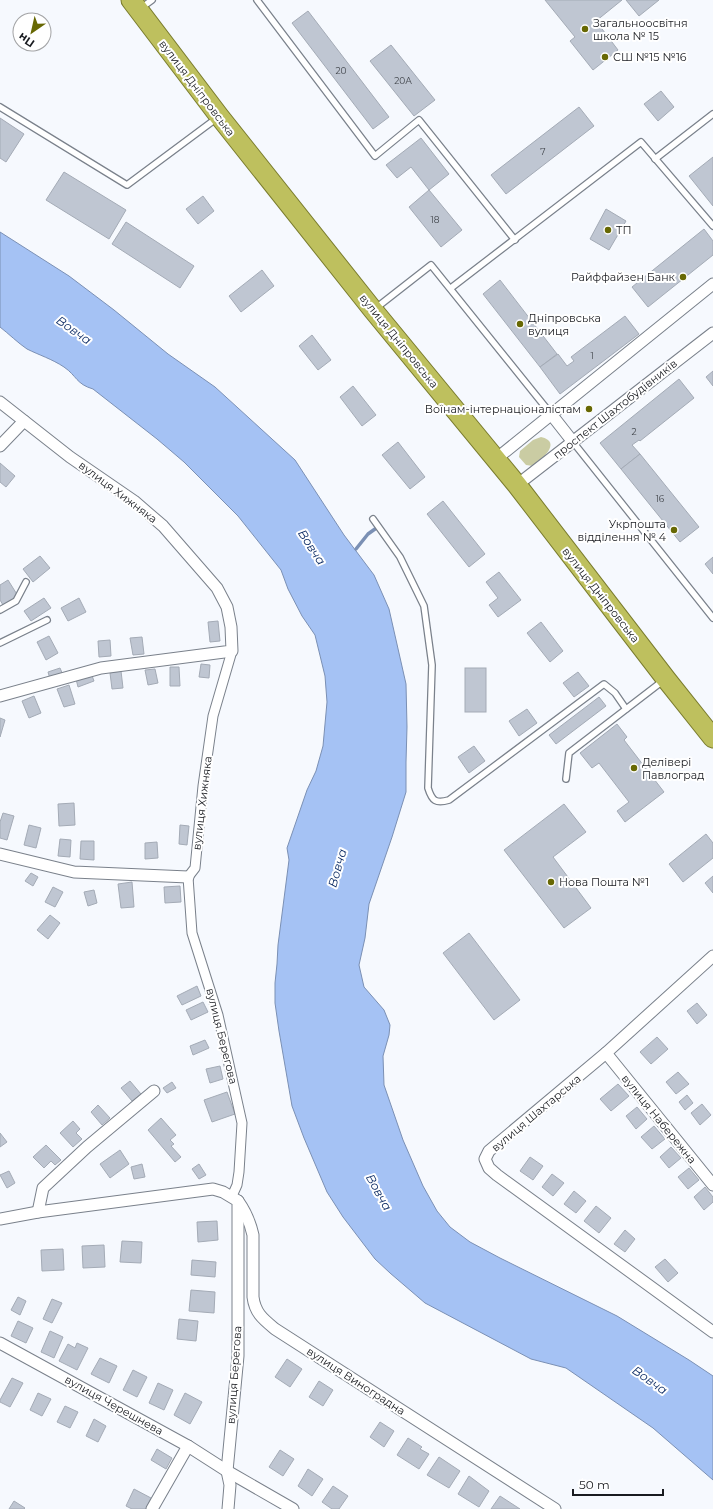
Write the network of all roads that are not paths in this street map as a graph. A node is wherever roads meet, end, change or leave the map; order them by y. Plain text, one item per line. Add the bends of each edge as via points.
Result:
1 (257, 0) edge
2 (140, 3) edge
3 (0, 107) edge
4 (713, 114) edge
5 (219, 116) junction
6 (655, 159) junction
7 (713, 226) edge
8 (514, 240) junction
9 (713, 284) edge
10 (451, 288) junction
11 (373, 310) junction
12 (713, 333) edge
13 (0, 402) edge
14 (551, 414) junction
15 (24, 421) junction
16 (573, 442) junction
17 (0, 446) edge
18 (496, 459) junction
19 (517, 485) junction
20 (373, 519) dead end
21 (26, 582) dead end
22 (0, 610) edge
23 (713, 618) edge
24 (47, 620) dead end
25 (0, 643) edge
26 (232, 651) junction
27 (666, 679) junction
28 (0, 696) edge
29 (626, 709) junction
30 (713, 738) edge
31 (566, 779) dead end
32 (0, 854) edge
33 (188, 877) junction
34 (713, 956) edge
35 (606, 1053) junction
36 (154, 1091) dead end
37 (713, 1185) edge
38 (235, 1199) junction
39 (38, 1212) junction
40 (0, 1219) edge
41 (713, 1332) edge
42 (0, 1343) edge
43 (188, 1446) junction
44 (227, 1471) junction
45 (152, 1509) edge
46 (228, 1509) edge
47 (293, 1509) edge
48 (555, 1509) edge

1 - 8 lane via 375,156 420,120
2 - 5 highway, вулиця Дніпровська
3 - 5 lane via 127,185
4 - 6 lane
5 - 11 highway, вулиця Дніпровська
6 - 7 lane
6 - 8 lane via 641,142
8 - 10 lane
9 - 14 street
10 - 11 lane via 431,265
10 - 14 lane
11 - 18 highway, вулиця Дніпровська
12 - 16 street, проспект Шахтобудівників
13 - 15 street, вулиця Хижняка
14 - 16 street
14 - 18 street
15 - 17 street
15 - 26 street, вулиця Хижняка via 164,526 217,588 227,607
16 - 19 street, проспект Шахтобудівників
16 - 23 lane
18 - 19 highway, вулиця Дніпровська
19 - 27 highway, вулиця Дніпровська
20 - 29 lane via 400,557 424,606 432,665 428,788 430,796 435,801 441,803 449,800 604,684
21 - 22 lane via 16,601
24 - 25 lane
26 - 28 street via 101,668
26 - 33 street, вулиця Хижняка via 213,716 194,868
27 - 29 lane
27 - 30 highway, вулиця Дніпровська
29 - 31 lane via 570,753
32 - 33 street via 74,872
33 - 38 street, вулиця Берегова via 192,933 218,1015 242,1123
34 - 35 street, вулиця Шахтарська
35 - 37 street, вулиця Набережна
35 - 41 street, вулиця Шахтарська via 489,1151 486,1160 489,1168
36 - 39 street via 43,1188
38 - 39 street via 213,1189
38 - 44 street, вулиця Берегова via 238,1356
38 - 48 street, вулиця Виноградна via 251,1224 254,1307 262,1318 275,1329
39 - 40 street
42 - 43 street, вулиця Черешнева
43 - 44 street, вулиця Черешнева
43 - 45 street
44 - 46 street, вулиця Берегова via 230,1485
44 - 47 street

